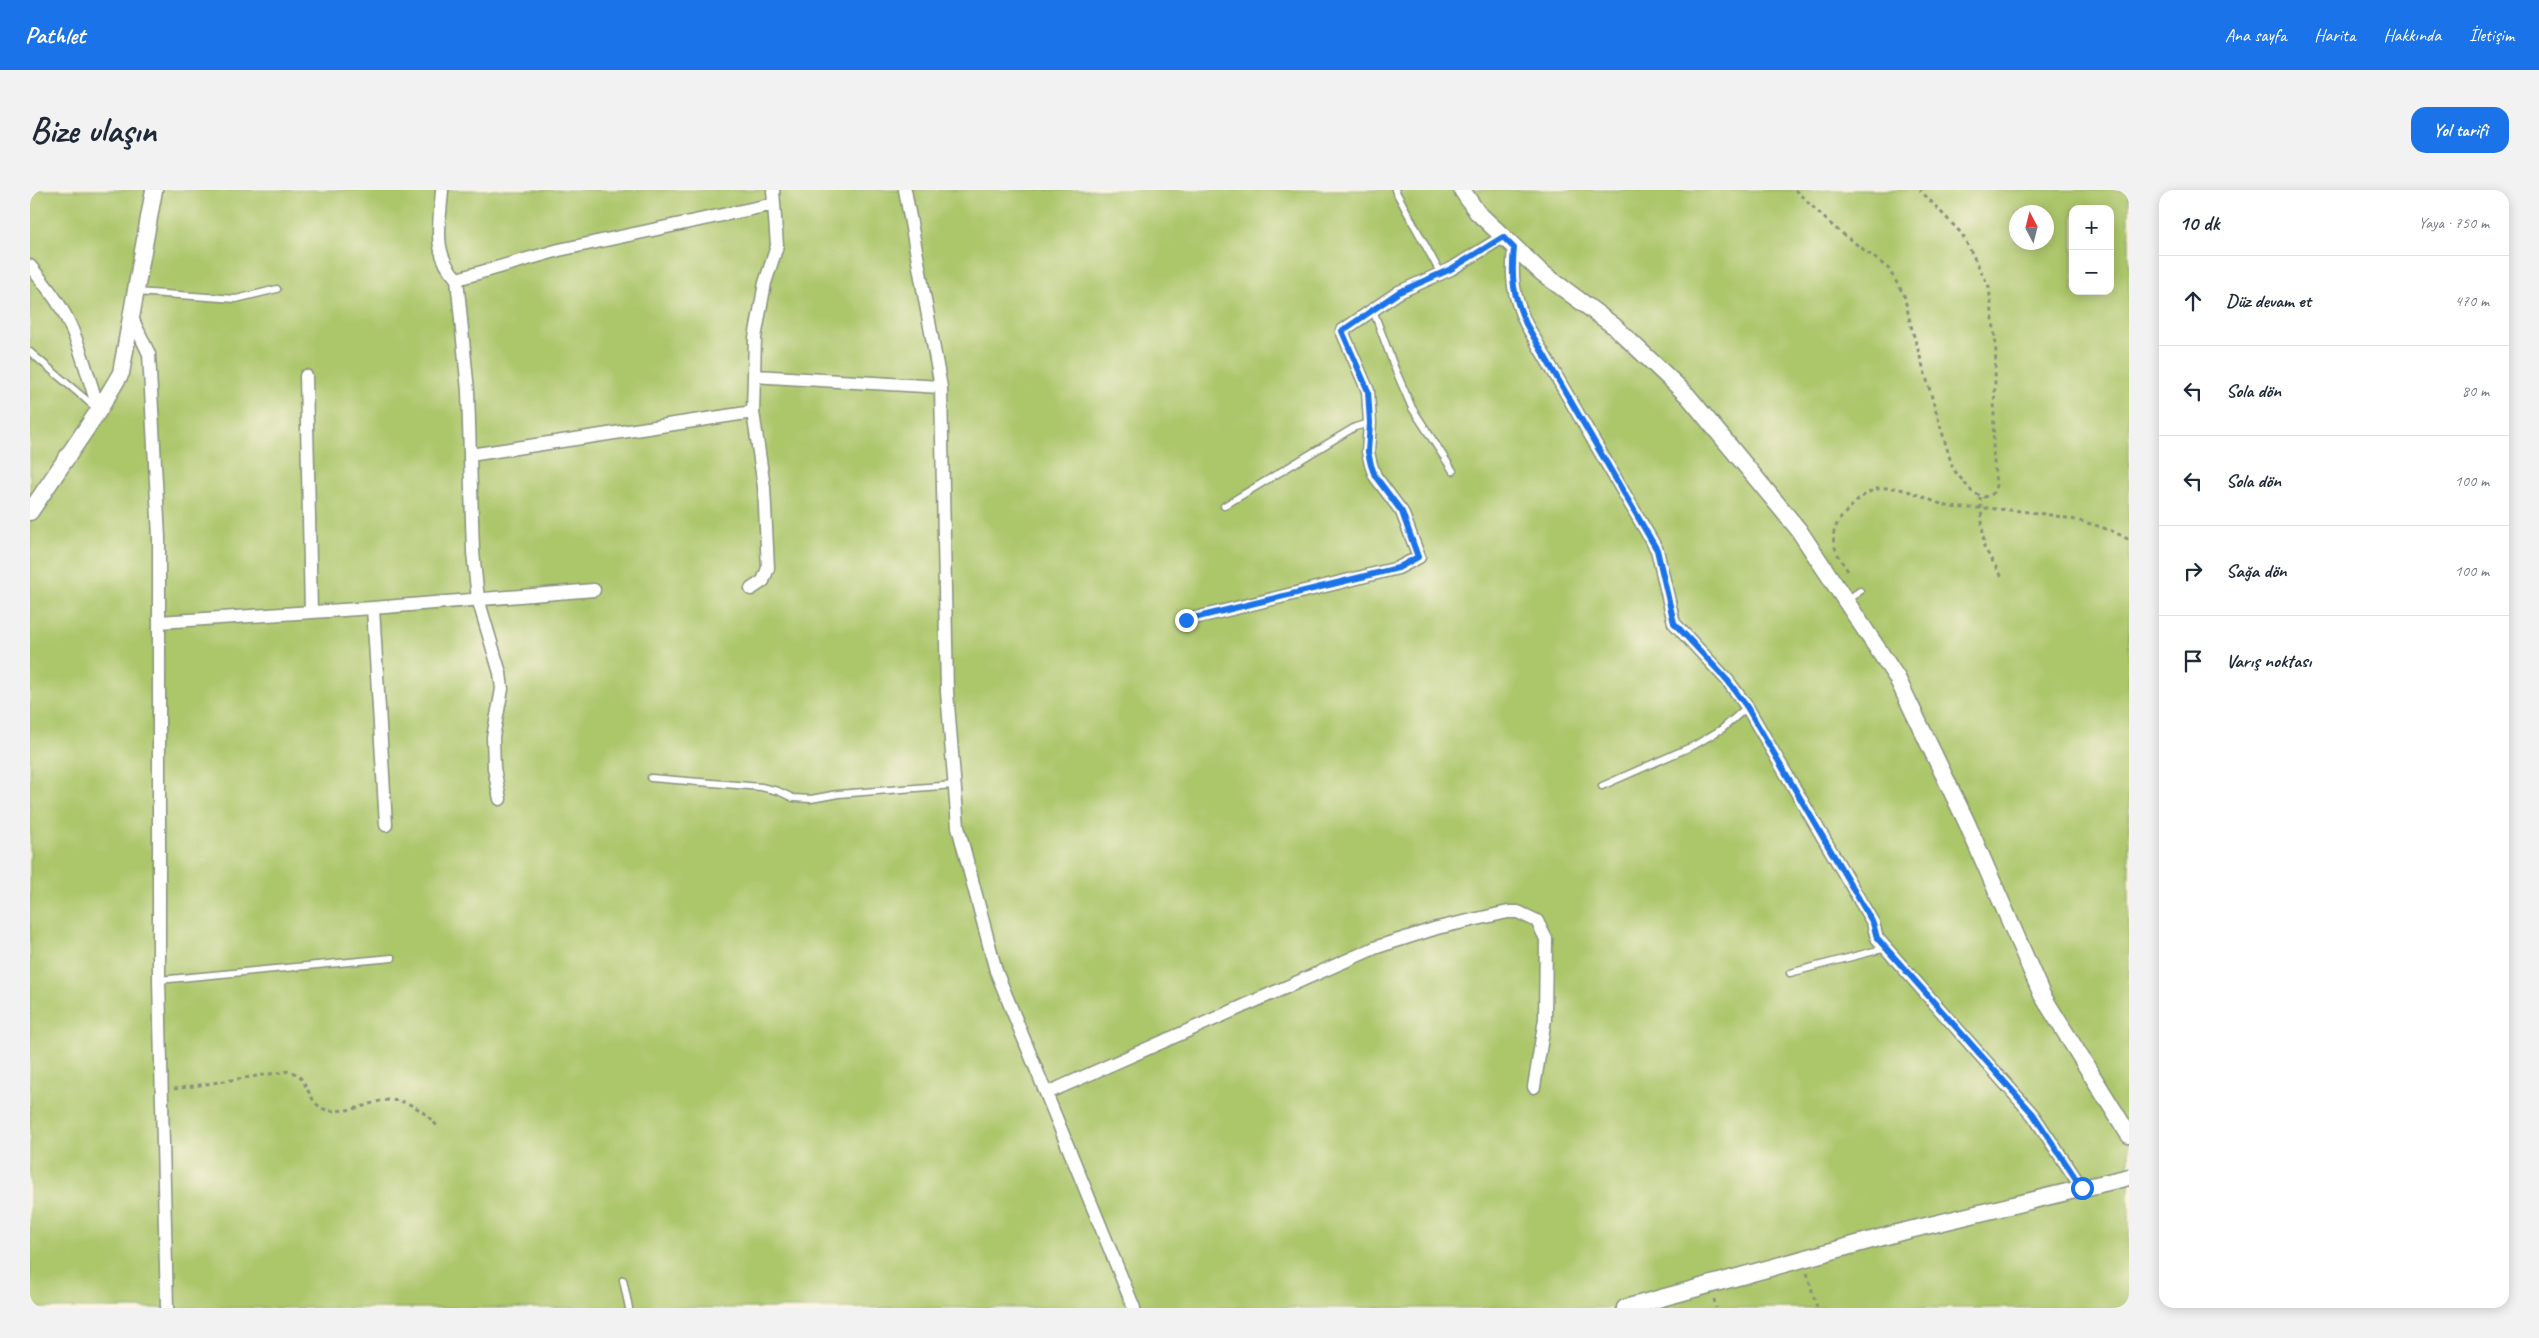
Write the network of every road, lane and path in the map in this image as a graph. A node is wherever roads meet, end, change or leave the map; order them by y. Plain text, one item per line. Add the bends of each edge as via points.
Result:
1 (154, 190) edge
2 (442, 190) edge
3 (773, 190) edge
4 (905, 190) edge
5 (1395, 190) edge
6 (1462, 190) edge
7 (1795, 190) edge
8 (1920, 190) edge
9 (774, 204) junction
10 (1509, 242) junction
11 (30, 266) edge
12 (1446, 272) junction
13 (457, 279) junction
14 (277, 289) dead end
15 (136, 292) junction
16 (1373, 309) junction
17 (132, 318) junction
18 (30, 352) edge
19 (306, 376) dead end
20 (754, 376) junction
21 (941, 387) junction
22 (99, 410) junction
23 (753, 412) junction
24 (1370, 423) junction
25 (470, 455) junction
26 (1453, 472) dead end
27 (1980, 497) junction
28 (1224, 506) dead end
29 (1981, 508) junction
30 (30, 512) edge
31 (2129, 540) edge
32 (2002, 577) dead end
33 (751, 588) dead end
34 (594, 590) dead end
35 (1860, 591) joint
36 (478, 599) junction
37 (1846, 601) junction
38 (373, 608) junction
39 (311, 612) junction
40 (1186, 620) dead end
41 (159, 622) junction
42 (1747, 707) junction
43 (651, 778) dead end
44 (954, 785) junction
45 (1602, 786) dead end
46 (500, 799) dead end
47 (386, 825) dead end
48 (1886, 948) junction
49 (392, 958) dead end
50 (1790, 972) dead end
51 (158, 980) junction
52 (1534, 1087) dead end
53 (161, 1091) junction
54 (1047, 1093) junction
55 (437, 1126) dead end
56 (2129, 1135) edge
57 (2129, 1177) edge
58 (2082, 1188) junction
59 (1803, 1259) junction
60 (623, 1280) dead end
61 (166, 1308) edge
62 (629, 1308) edge
63 (1134, 1308) edge
64 (1625, 1308) edge
65 (1817, 1308) edge

1 - 15 street
2 - 13 street via 438,241 442,259
3 - 9 street
4 - 21 street
5 - 12 lane
6 - 10 street via 1477,212
7 - 27 path via 1835,228 1892,274 1904,295 1953,469
8 - 27 path via 1962,234 1989,287 1996,346 1993,449 1996,486 1992,494
9 - 13 street via 559,250
9 - 20 street via 776,246 755,338
10 - 12 street
10 - 37 street via 1541,272 1614,326 1688,396 1798,529
10 - 42 street via 1516,300 1526,324 1657,550 1674,623 1728,681
11 - 22 street via 64,313
12 - 16 street via 1399,292
13 - 25 street via 468,391
14 - 15 lane via 236,299
15 - 17 street
16 - 24 street via 1342,331 1368,391
16 - 26 lane via 1412,408
17 - 22 street via 121,372
17 - 41 street via 148,354 159,537
18 - 22 lane
19 - 39 street
20 - 21 street
20 - 23 street
21 - 44 street via 947,692
22 - 30 street
23 - 25 street
23 - 33 street via 764,487 768,568 763,581
24 - 28 lane via 1355,427
24 - 40 street via 1368,452 1371,465 1375,476 1402,512 1418,557 1398,568
25 - 36 street
27 - 29 path
29 - 31 path via 2072,520 2115,531
29 - 32 path via 1984,547
29 - 35 path via 1948,506 1892,488 1879,488 1867,493 1837,521 1833,536 1838,557
34 - 36 street
35 - 37 lane
36 - 38 street
36 - 46 street via 502,689 493,737
37 - 56 street via 1897,678 1966,821 2042,995
38 - 39 street
38 - 47 street
39 - 41 street
41 - 51 street
42 - 45 lane via 1722,729 1696,745
42 - 48 street via 1873,923 1877,938
43 - 44 lane via 761,786 793,798 811,799 846,793
44 - 54 street via 958,827 996,971
48 - 50 lane
48 - 58 street via 2033,1114
49 - 51 lane
51 - 53 street
52 - 54 street via 1545,1019 1546,939 1537,921 1518,912 1508,912 1437,928 1377,947
53 - 55 path via 289,1071 301,1076 315,1104 329,1111 355,1110 396,1100 419,1109
53 - 61 street
54 - 63 street
57 - 58 street
58 - 59 street
59 - 64 street
59 - 65 path
60 - 62 lane

